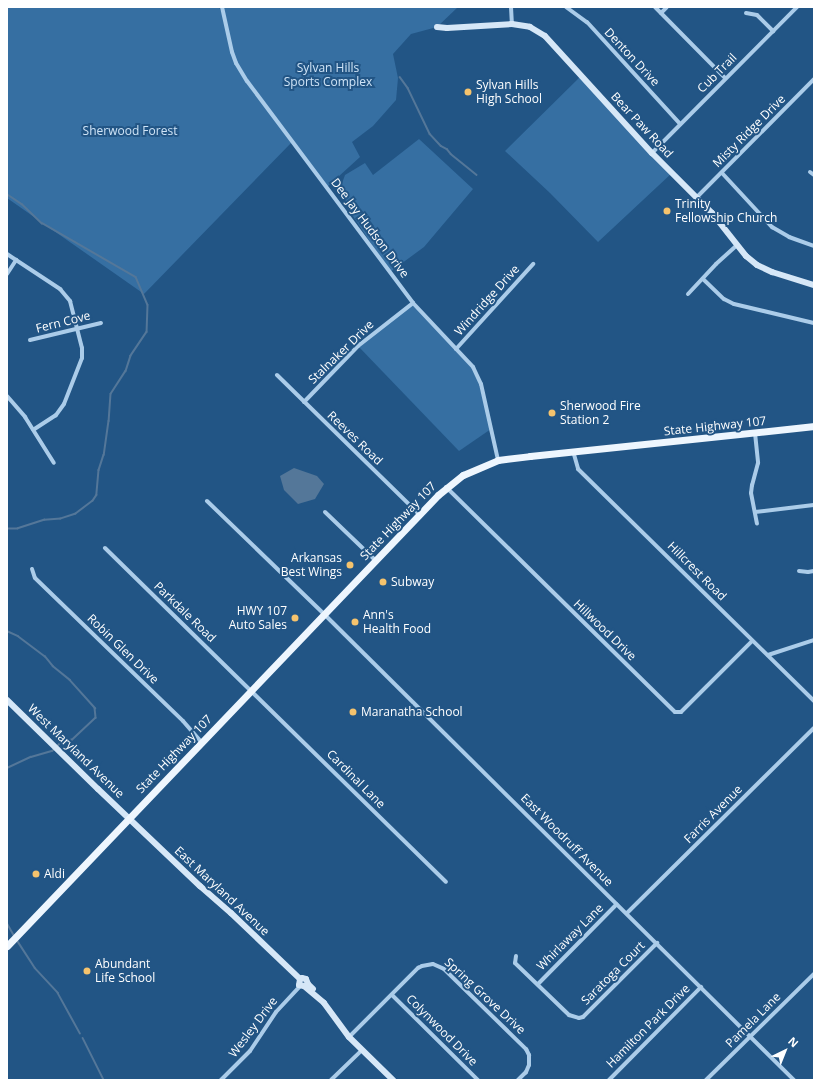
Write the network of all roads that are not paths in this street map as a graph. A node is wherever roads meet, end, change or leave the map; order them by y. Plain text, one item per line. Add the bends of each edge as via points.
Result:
1 (222, 7) edge
2 (511, 7) edge
3 (566, 7) edge
4 (656, 7) edge
5 (667, 7) edge
6 (797, 7) edge
7 (661, 13) junction
8 (746, 13) dead end
9 (512, 24) junction
10 (437, 27) dead end
11 (773, 31) junction
12 (725, 78) junction
13 (814, 80) edge
14 (680, 124) junction
15 (652, 153) junction
16 (722, 173) junction
17 (697, 197) junction
18 (737, 246) junction
19 (814, 246) edge
20 (7, 254) edge
21 (16, 260) junction
22 (533, 264) dead end
23 (7, 274) edge
24 (703, 279) junction
25 (814, 285) edge
26 (688, 294) dead end
27 (413, 303) junction
28 (101, 323) dead end
29 (814, 323) edge
30 (77, 328) junction
31 (30, 340) dead end
32 (456, 349) junction
33 (278, 375) dead end
34 (7, 396) edge
35 (304, 402) junction
36 (814, 426) edge
37 (33, 430) junction
38 (755, 433) junction
39 (573, 451) junction
40 (498, 460) junction
41 (54, 463) dead end
42 (446, 487) junction
43 (207, 501) dead end
44 (814, 505) edge
45 (325, 512) dead end
46 (755, 512) junction
47 (419, 514) junction
48 (757, 523) dead end
49 (105, 548) dead end
50 (376, 560) junction
51 (32, 569) dead end
52 (814, 570) edge
53 (799, 571) dead end
54 (324, 614) junction
55 (814, 640) edge
56 (752, 641) junction
57 (768, 655) junction
58 (252, 690) junction
59 (7, 700) edge
60 (814, 701) edge
61 (814, 728) edge
62 (201, 742) junction
63 (129, 818) junction
64 (446, 882) dead end
65 (617, 904) junction
66 (627, 913) junction
67 (657, 943) junction
68 (7, 946) edge
69 (516, 956) dead end
70 (814, 974) edge
71 (303, 984) junction
72 (538, 984) junction
73 (701, 987) junction
74 (392, 995) junction
75 (751, 1036) junction
76 (350, 1037) junction
77 (362, 1050) junction
78 (221, 1080) edge
79 (331, 1080) edge
80 (393, 1080) edge
81 (478, 1080) edge
82 (518, 1080) edge
83 (610, 1080) edge
84 (706, 1080) edge
85 (794, 1080) edge

1 - 27 street, Dee Jay Hudson Drive via 232,52 247,81
2 - 9 street
3 - 14 street, Denton Drive via 587,22
4 - 7 street
5 - 7 street
6 - 11 street, Cub Trail
7 - 12 street
8 - 11 street via 757,15
9 - 10 street, Bear Paw Road
9 - 15 street, Bear Paw Road via 530,27 551,41
11 - 12 street, Cub Trail
12 - 14 street, Cub Trail
13 - 16 street, Misty Ridge Drive
14 - 15 street, Cub Trail
15 - 17 street, Bear Paw Road
16 - 17 street, Misty Ridge Drive
16 - 19 street via 772,227 789,237
17 - 18 street, Bear Paw Road via 721,222
18 - 24 street
18 - 25 street, Bear Paw Road via 763,268
20 - 21 street
21 - 23 street
21 - 30 street via 66,295
22 - 32 street, Windridge Drive
24 - 26 street
24 - 29 street via 724,299 734,304
27 - 32 street, Dee Jay Hudson Drive
27 - 35 street, Stalnaker Drive via 358,346
28 - 30 street, Fern Cove
30 - 31 street, Fern Cove
30 - 37 street via 82,358 64,404 56,415
32 - 40 street, Dee Jay Hudson Drive via 473,367 481,384
33 - 35 street, Reeves Road
34 - 37 street
35 - 47 street, Reeves Road
36 - 38 main road, State Highway 107
37 - 41 street
38 - 39 main road, State Highway 107
38 - 46 street via 758,463 751,493
39 - 40 main road, State Highway 107
39 - 56 street, Hillcrest Road via 578,468
40 - 42 main road, State Highway 107 via 474,469
42 - 47 main road, State Highway 107
42 - 56 street, Hillwood Drive via 674,712 681,712
43 - 54 street, East Woodruff Avenue
44 - 46 street
45 - 50 street
46 - 48 street
47 - 50 main road, State Highway 107
49 - 58 street, Parkdale Road
50 - 54 main road, State Highway 107
51 - 62 street, Robin Glen Drive via 35,578 173,711
52 - 53 street
54 - 58 main road, State Highway 107
54 - 65 street, East Woodruff Avenue
55 - 57 street
56 - 57 street, Hillcrest Road
57 - 60 street, Hillcrest Road
58 - 62 main road, State Highway 107
58 - 64 street, Cardinal Lane
59 - 63 street, West Maryland Avenue
61 - 66 street, Farris Avenue
62 - 63 main road, State Highway 107
63 - 68 main road, State Highway 107
63 - 71 street, East Maryland Avenue
65 - 66 street, East Woodruff Avenue
65 - 72 street, Whirlaway Lane
66 - 67 street, East Woodruff Avenue
67 - 72 street, Saratoga Court via 583,1017 569,1015
67 - 73 street, East Woodruff Avenue
69 - 72 street, Saratoga Court via 515,962
70 - 75 street, Pamela Lane
71 - 76 street, East Maryland Avenue via 324,1003
71 - 78 street, Wesley Drive via 276,1012 250,1050
73 - 75 street, East Woodruff Avenue
73 - 83 street, Hamilton Park Drive
74 - 76 street, Spring Grove Drive
74 - 81 street, Colynwood Drive
74 - 82 street, Spring Grove Drive via 422,966 433,964 441,967 526,1049 529,1065
75 - 84 street, Pamela Lane
75 - 85 street, East Woodruff Avenue
76 - 77 street, East Maryland Avenue
77 - 79 street
77 - 80 street, East Maryland Avenue

